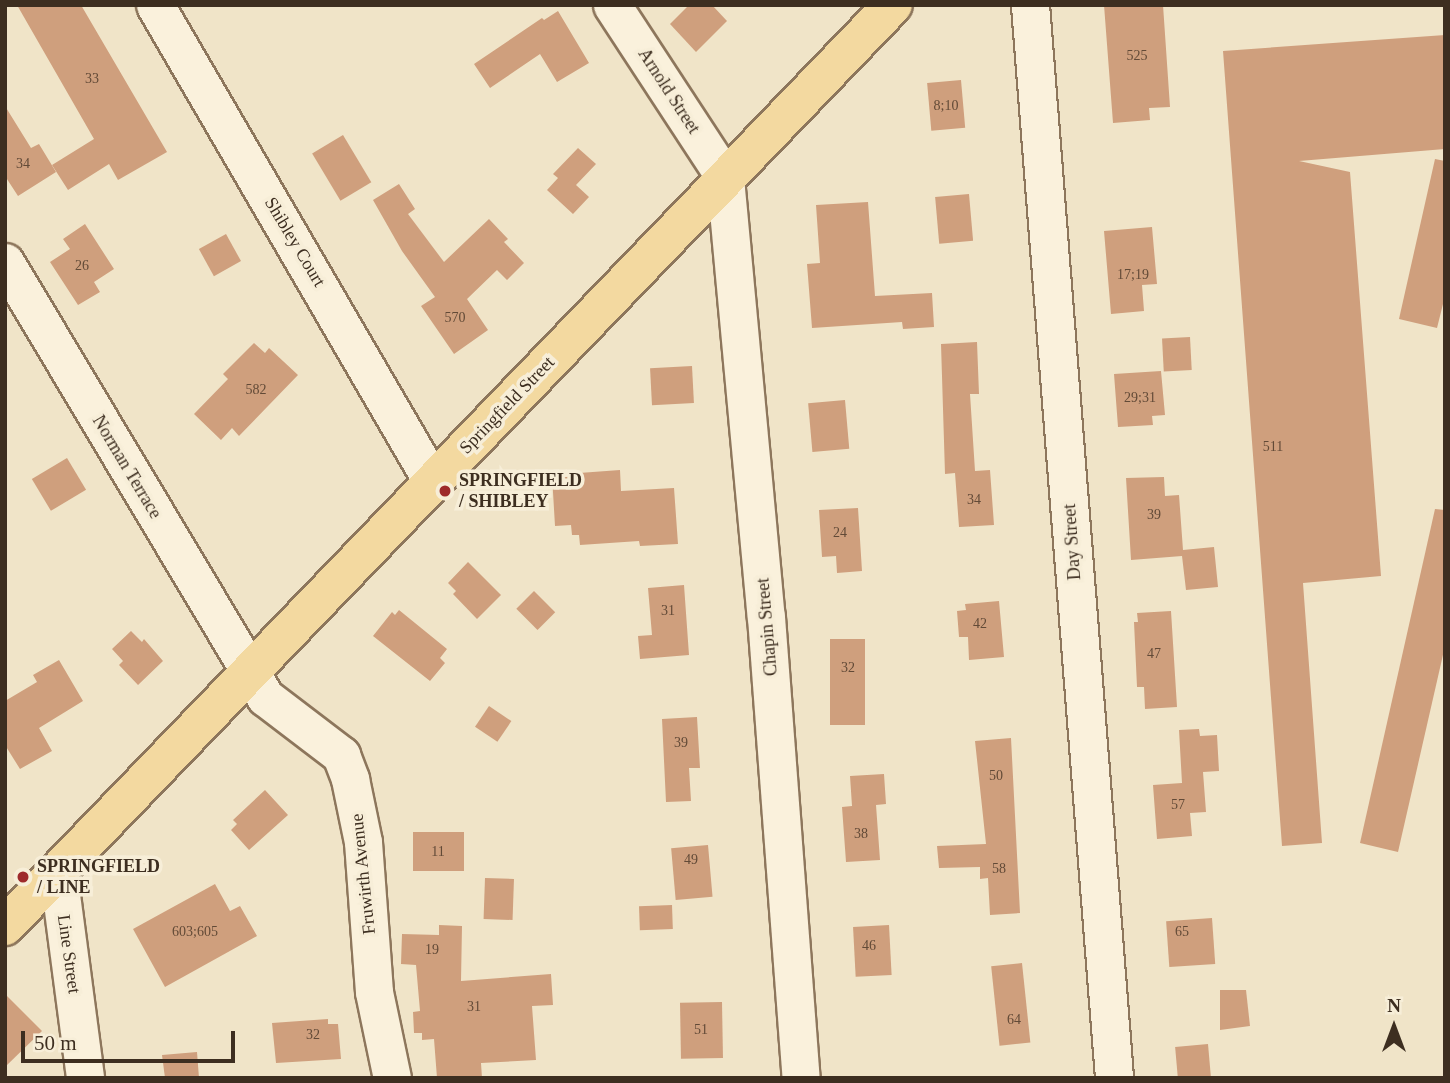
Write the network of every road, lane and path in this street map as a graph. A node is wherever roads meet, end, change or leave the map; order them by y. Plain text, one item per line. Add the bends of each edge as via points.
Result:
1 (155, 5) edge
2 (612, 5) edge
3 (893, 5) edge
4 (1030, 5) edge
5 (725, 177) junction
6 (5, 262) edge
7 (432, 481) junction
8 (249, 673) junction
9 (58, 872) junction
10 (5, 926) edge
11 (85, 1078) edge
12 (392, 1078) edge
13 (801, 1078) edge
14 (1114, 1078) edge

1 - 7 street, Shibley Court
2 - 5 street, Arnold Street
3 - 5 main road, Springfield Street
4 - 14 street, Day Street
5 - 7 main road, Springfield Street
5 - 13 street, Chapin Street via 766,617
6 - 8 street, Norman Terrace
7 - 8 main road, Springfield Street
8 - 9 main road, Springfield Street
8 - 12 street, Fruwirth Avenue via 265,697 304,730 331,745 346,766 363,842 374,992
9 - 10 main road, Springfield Street
9 - 11 street, Line Street

